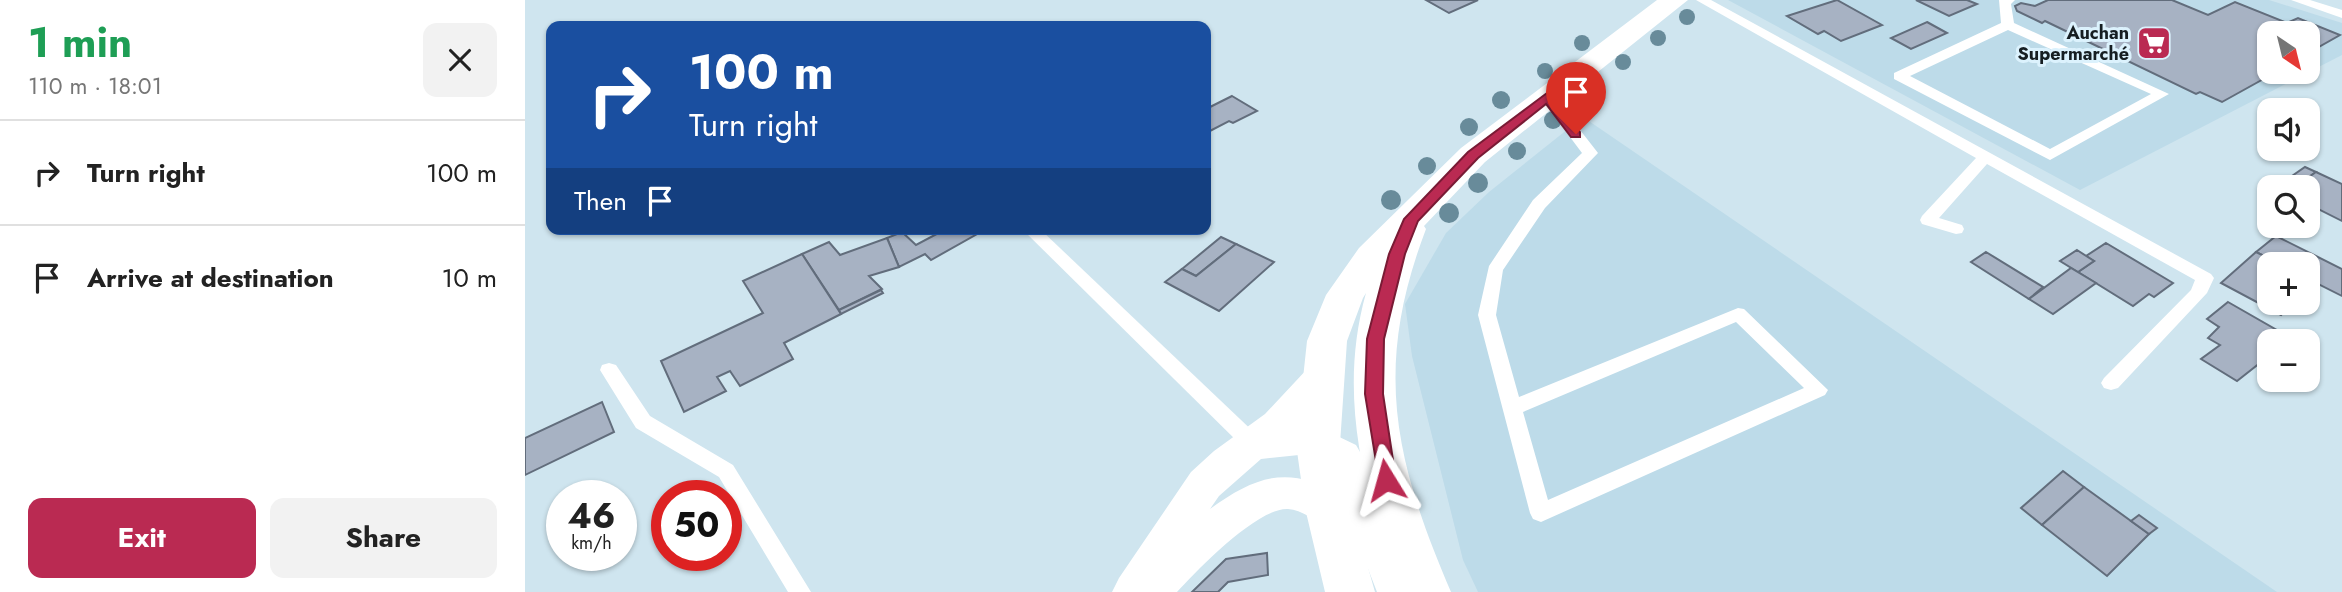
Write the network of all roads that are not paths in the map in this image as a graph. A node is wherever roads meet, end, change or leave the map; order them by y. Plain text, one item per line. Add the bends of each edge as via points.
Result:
1 (1674, 0) edge
2 (1702, 0) edge
3 (2297, 0) edge
4 (2004, 1) edge
5 (2342, 13) edge
6 (2008, 25) junction
7 (1547, 97) junction
8 (1985, 157) junction
9 (1412, 219) junction
10 (1956, 229) dead end
11 (1036, 235) edge
12 (609, 370) dead end
13 (1322, 377) junction
14 (2111, 383) dead end
15 (1513, 408) junction
16 (1376, 410) junction
17 (1253, 444) junction
18 (1322, 463) junction
19 (800, 592) edge
20 (1134, 592) edge
21 (1149, 592) edge
22 (1350, 592) edge
23 (1399, 592) edge
24 (1426, 592) edge

1 - 7 main road
2 - 8 lane
3 - 5 lane
4 - 6 lane
6 - 6 lane via 1899,76 2050,155 2162,94
7 - 9 main road via 1473,155
7 - 15 lane via 1590,153 1539,204 1495,270 1487,315
8 - 10 lane via 1928,220
8 - 14 lane via 2205,278 2198,293
9 - 13 main road via 1373,257 1345,295 1327,341
9 - 16 main road via 1397,254 1375,339
11 - 17 lane
12 - 19 lane via 643,422 726,471
13 - 17 street via 1278,425
13 - 18 main road
15 - 15 lane via 1541,513 1818,390 1738,314
16 - 18 street
16 - 24 main road via 1386,480
17 - 18 street
17 - 20 street via 1205,484
18 - 21 street via 1307,495 1278,493 1238,513 1189,551
18 - 22 main road
18 - 23 street via 1354,476

